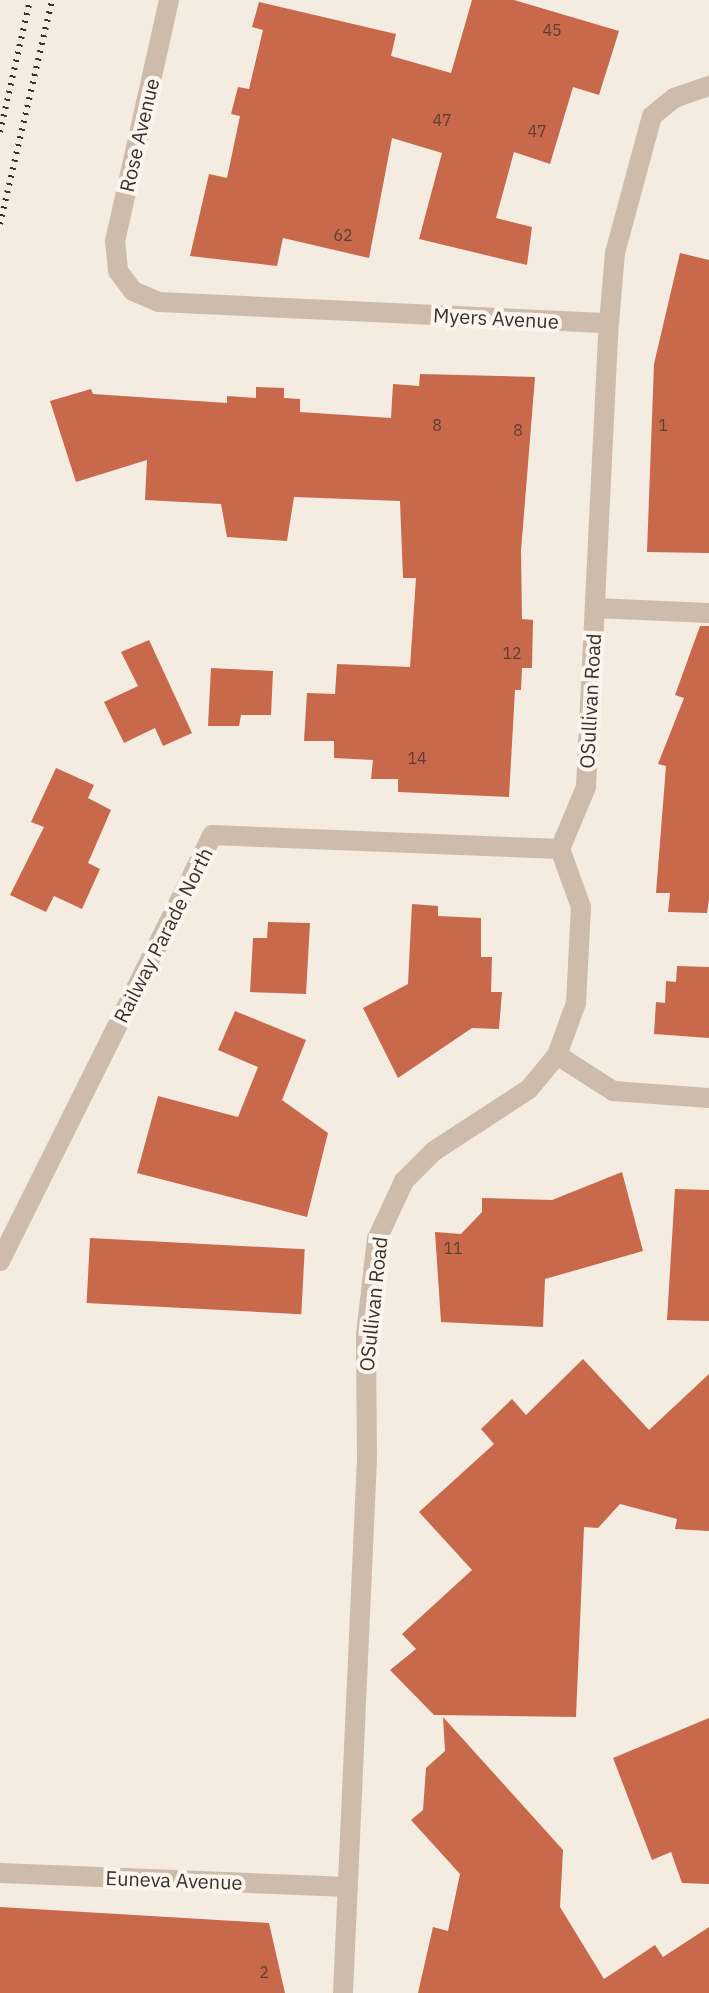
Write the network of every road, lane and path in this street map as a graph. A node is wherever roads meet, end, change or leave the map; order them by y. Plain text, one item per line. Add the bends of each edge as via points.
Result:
1 (169, 0) edge
2 (709, 86) edge
3 (118, 271) joint
4 (609, 323) junction
5 (595, 608) junction
6 (709, 613) edge
7 (560, 849) junction
8 (557, 1055) junction
9 (709, 1098) edge
10 (0, 1261) edge
11 (0, 1873) edge
12 (348, 1887) junction
13 (343, 1993) edge

1 - 3 street, Rose Avenue via 115,241
2 - 4 street via 674,98 652,116 615,253
3 - 4 street, Myers Avenue via 133,291 159,302
4 - 5 street, OSullivan Road
5 - 6 street
5 - 7 street, OSullivan Road via 586,787
7 - 8 street, OSullivan Road via 581,907 576,1003
7 - 10 street, Railway Parade North via 212,835
8 - 9 street via 613,1091
8 - 12 street, OSullivan Road via 529,1089 494,1118 434,1151 404,1181 377,1239 366,1335
11 - 12 street, Euneva Avenue
12 - 13 street, OSullivan Road

